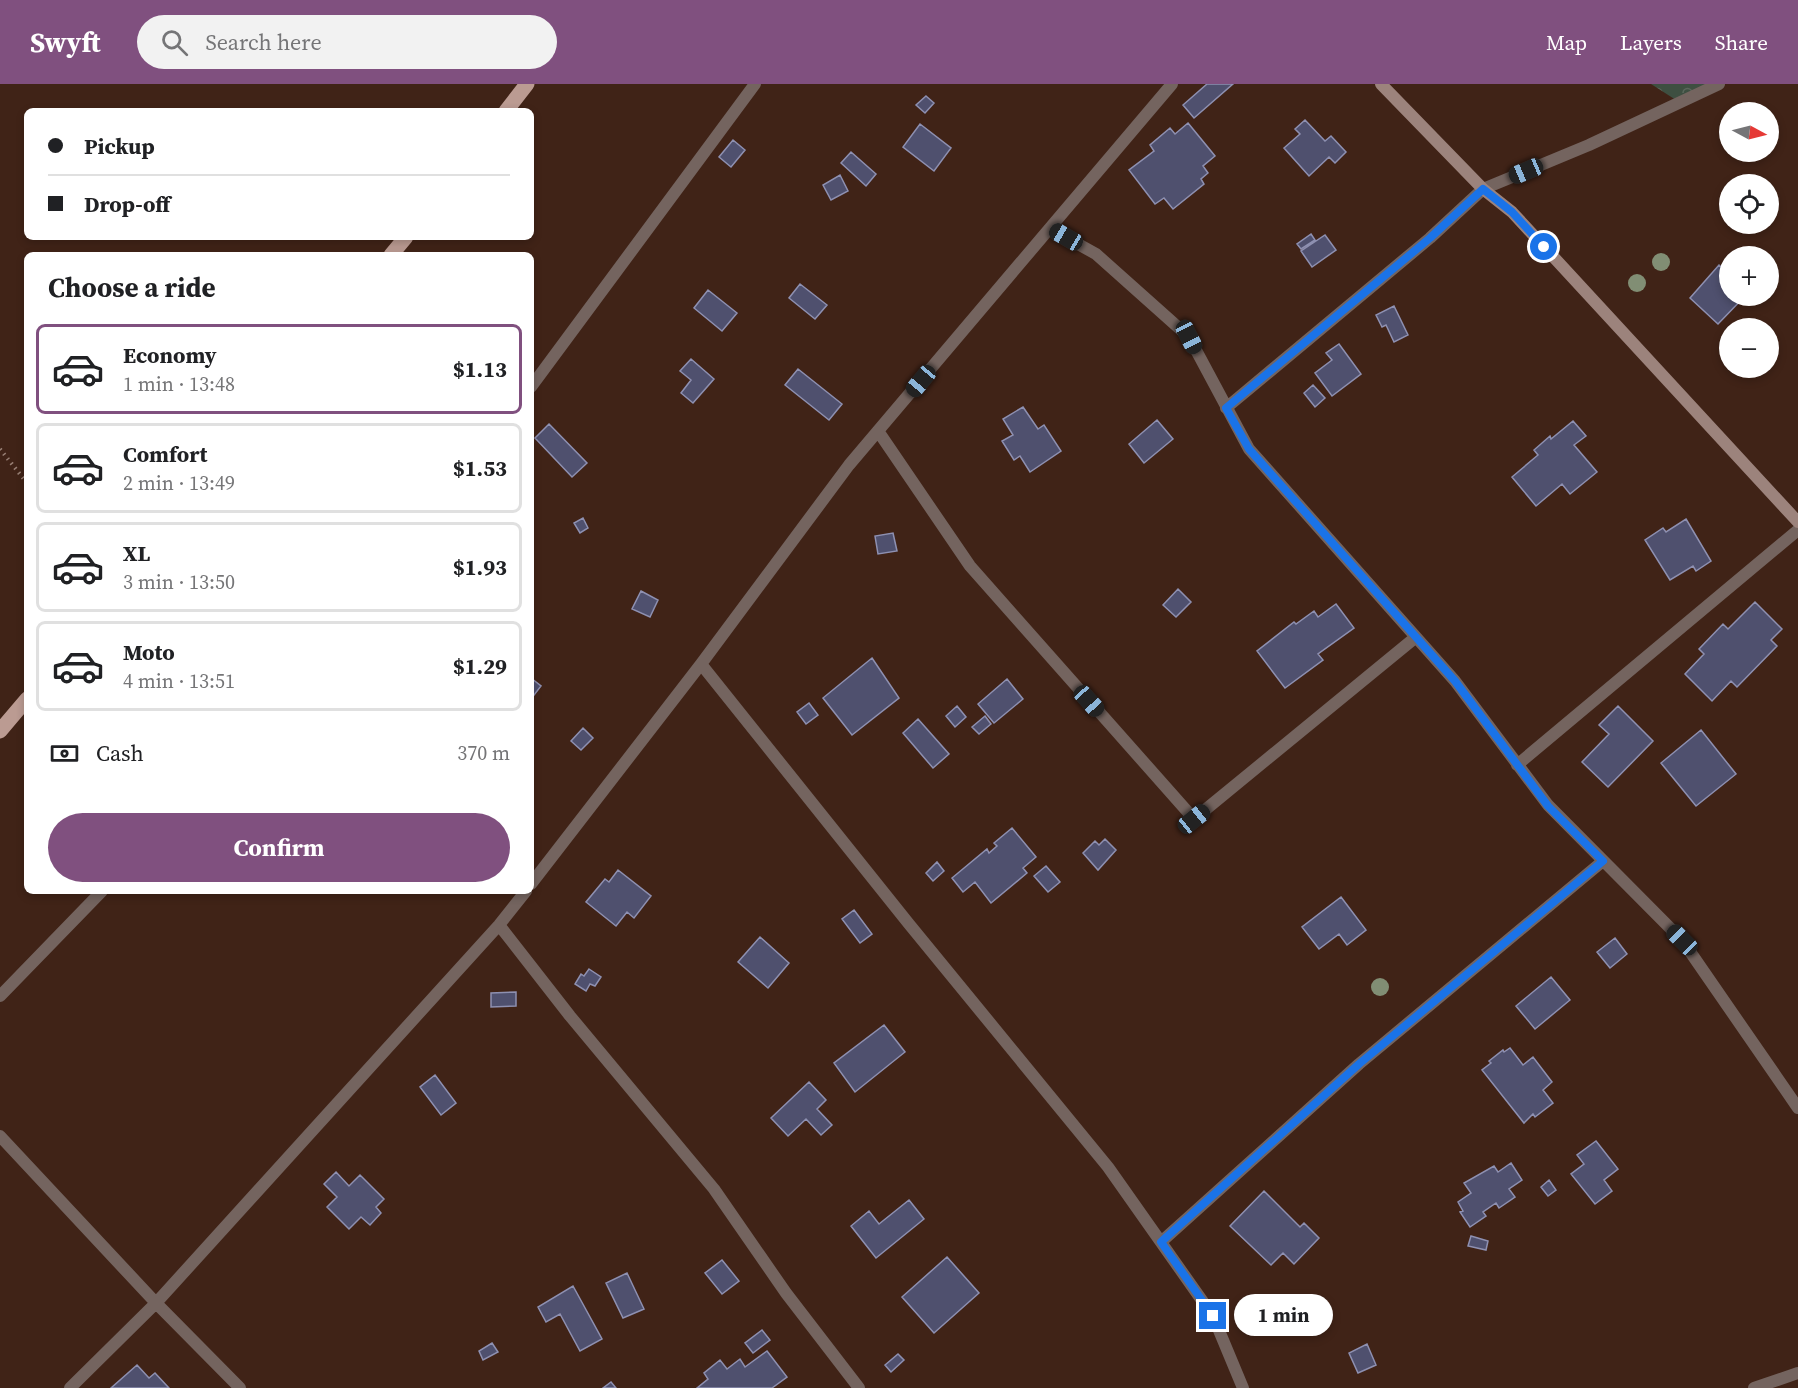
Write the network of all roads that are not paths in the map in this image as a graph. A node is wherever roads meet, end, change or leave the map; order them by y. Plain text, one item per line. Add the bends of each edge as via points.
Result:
1 (527, 84) edge
2 (755, 84) edge
3 (1172, 84) edge
4 (1381, 84) edge
5 (1719, 84) edge
6 (508, 108) edge
7 (1483, 189) junction
8 (1051, 229) junction
9 (404, 240) edge
10 (394, 252) edge
11 (534, 383) edge
12 (1226, 408) junction
13 (878, 431) junction
14 (1798, 522) edge
15 (1798, 530) edge
16 (1416, 637) junction
17 (701, 664) junction
18 (24, 703) edge
19 (0, 731) edge
20 (1517, 765) junction
21 (1603, 861) junction
22 (534, 880) edge
23 (99, 894) edge
24 (524, 894) edge
25 (499, 925) junction
26 (0, 996) edge
27 (1798, 1107) edge
28 (0, 1136) edge
29 (1161, 1242) junction
30 (156, 1303) junction
31 (1798, 1373) edge
32 (70, 1388) edge
33 (240, 1388) edge
34 (859, 1388) edge
35 (1243, 1388) edge
36 (1754, 1388) edge

1 - 6 main road
2 - 11 street
3 - 8 street
4 - 7 street
5 - 7 street
7 - 12 street
7 - 14 street via 1512,212
8 - 12 street via 1096,254 1189,337
8 - 13 street
9 - 10 main road
12 - 16 street via 1249,449
13 - 16 street via 970,566 1194,819
13 - 17 street
15 - 20 street
16 - 20 street via 1455,681
17 - 22 street
17 - 29 street via 1108,1167
18 - 19 main road
20 - 21 street via 1548,806
21 - 27 street via 1682,940
21 - 29 street via 1359,1064
23 - 26 street
24 - 25 street
25 - 30 street
25 - 34 street via 570,1017 714,1189 786,1293
28 - 30 street
29 - 35 street via 1213,1316
30 - 32 street
30 - 33 street
31 - 36 street

